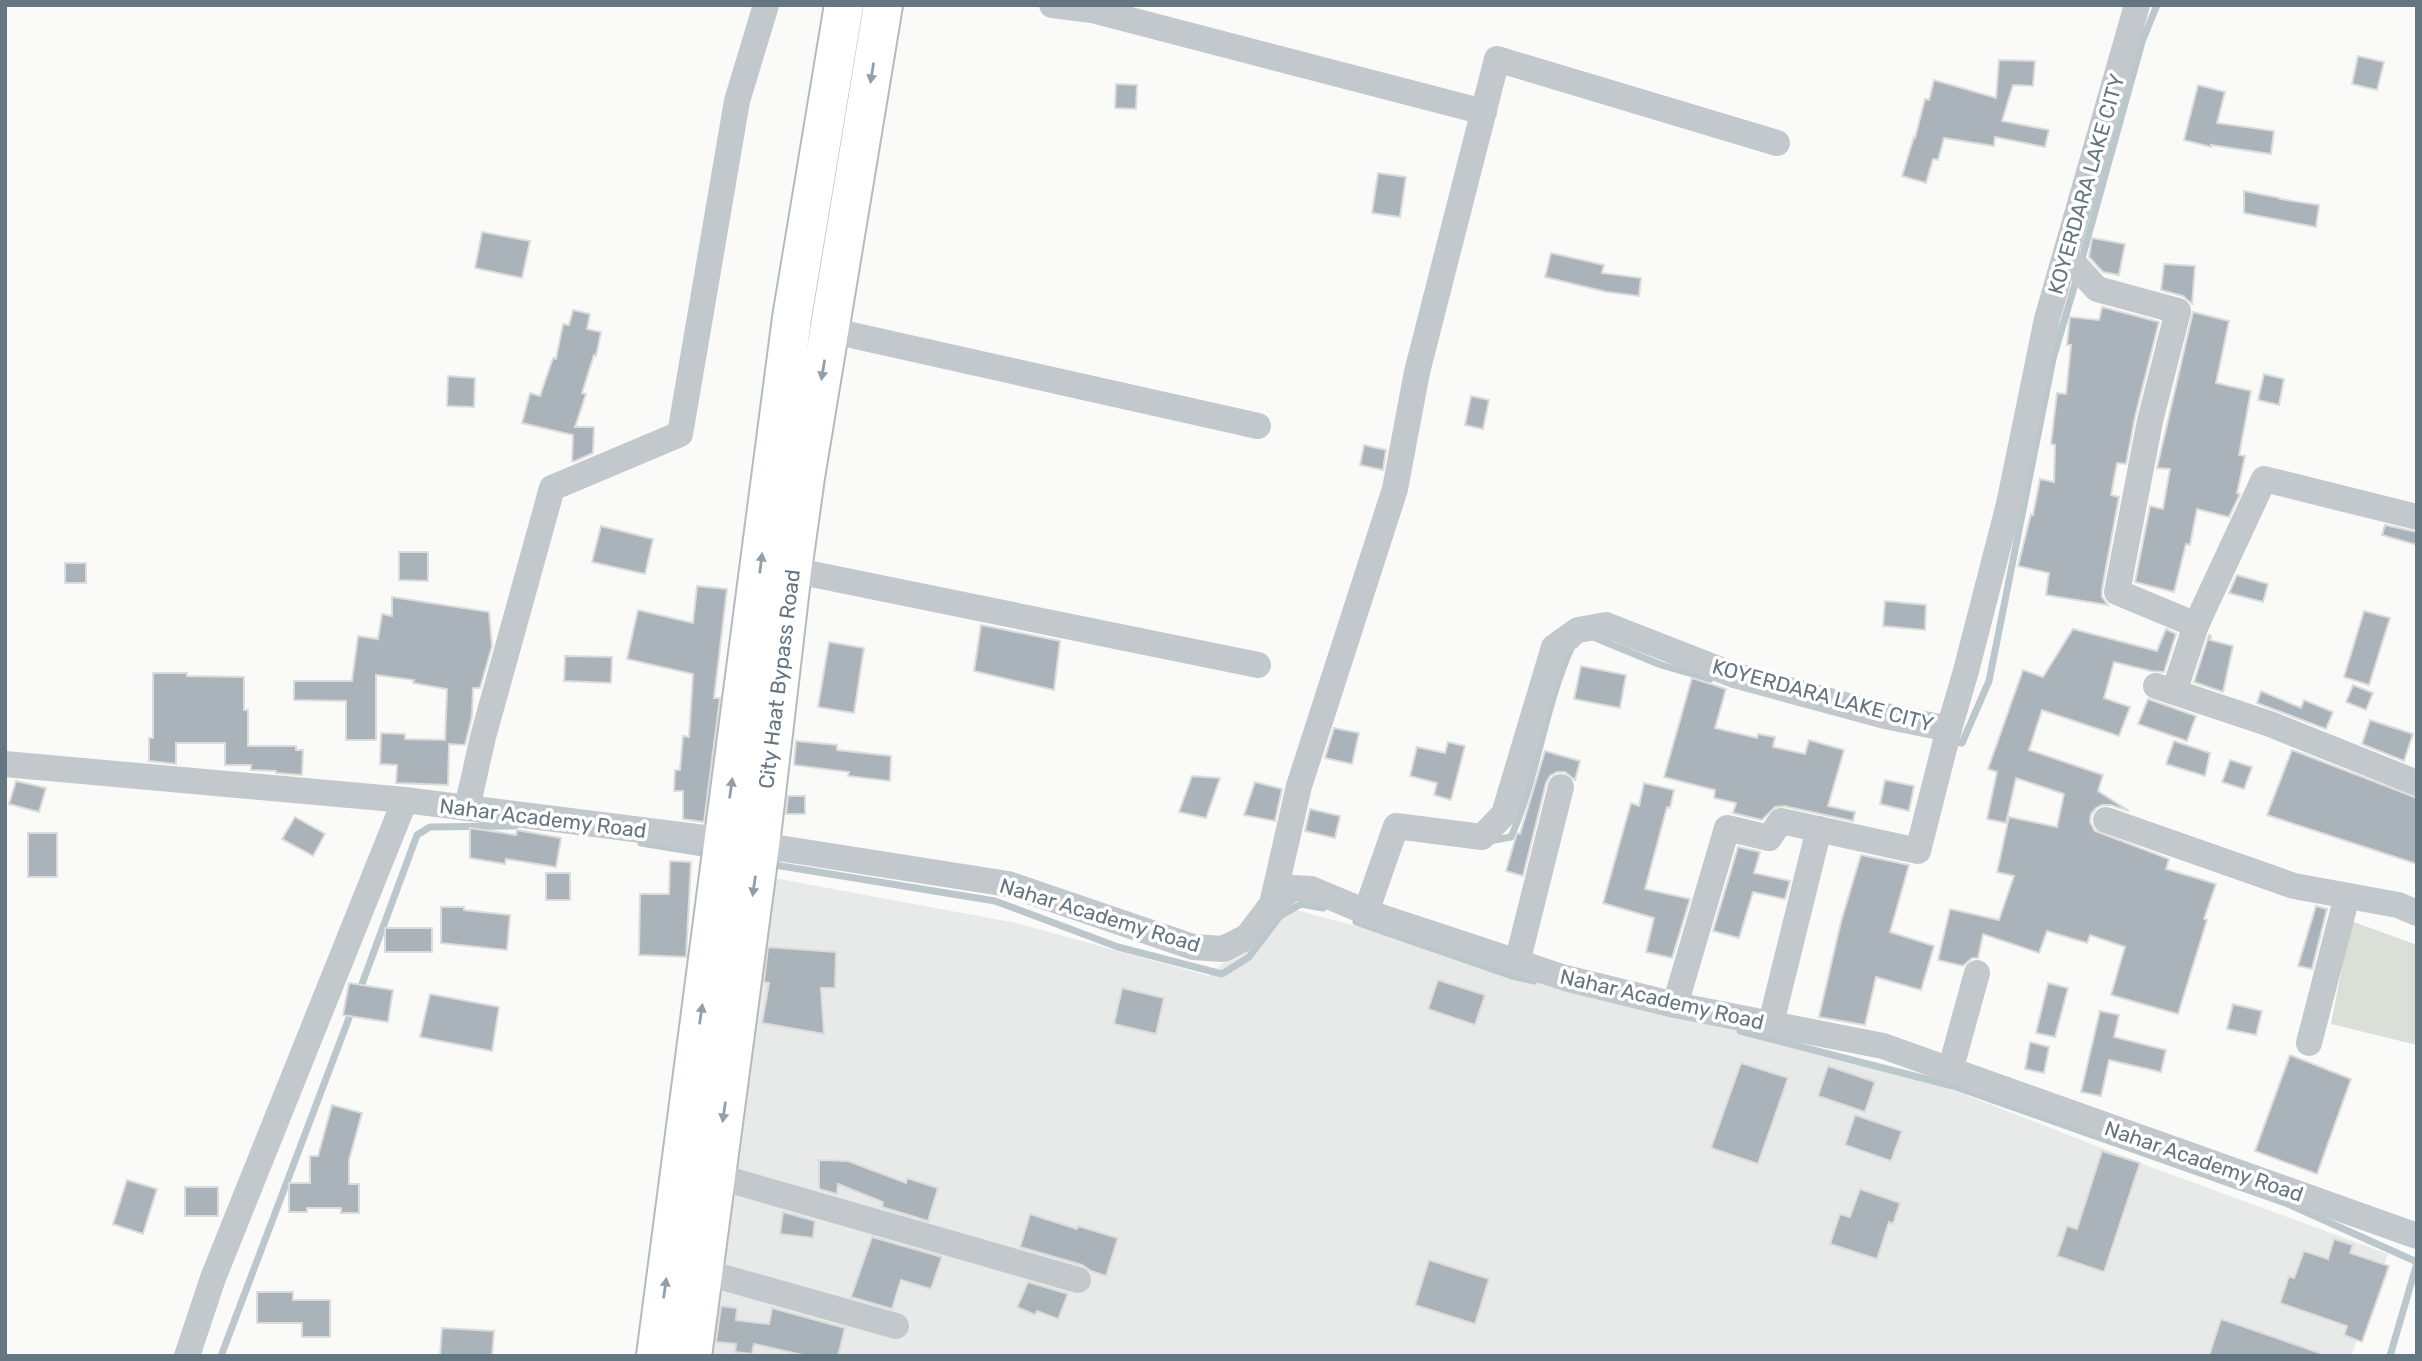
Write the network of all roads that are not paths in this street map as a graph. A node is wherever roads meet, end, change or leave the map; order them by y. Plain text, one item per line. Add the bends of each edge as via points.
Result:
1 (766, 5) edge
2 (844, 5) edge
3 (883, 5) edge
4 (1052, 5) edge
5 (2137, 5) edge
6 (1484, 112) junction
7 (1777, 143) dead end
8 (2066, 255) junction
9 (829, 330) junction
10 (1258, 426) dead end
11 (2417, 517) edge
12 (792, 570) junction
13 (2196, 625) junction
14 (1258, 666) dead end
15 (1949, 729) junction
16 (5, 764) edge
17 (2417, 783) edge
18 (1561, 788) dead end
19 (405, 800) junction
20 (467, 808) junction
21 (2106, 820) dead end
22 (1819, 829) junction
23 (742, 844) junction
24 (2347, 896) junction
25 (1272, 904) junction
26 (1366, 912) junction
27 (2417, 913) edge
28 (1517, 963) junction
29 (1977, 973) dead end
30 (1675, 1005) junction
31 (1771, 1023) junction
32 (2309, 1043) dead end
33 (1950, 1071) junction
34 (716, 1177) junction
35 (2417, 1236) edge
36 (704, 1272) junction
37 (1078, 1280) dead end
38 (896, 1326) dead end
39 (187, 1356) edge
40 (656, 1356) edge
41 (692, 1356) edge

1 - 20 street via 737,101 680,433 552,488
23 -> 2 main road, City Haat Bypass Road via 792,318
3 -> 9 main road, City Haat Bypass Road
4 - 6 street via 1092,10
5 - 8 street, KOYERDARA LAKE CITY
6 - 7 street via 1497,59
6 - 25 street via 1418,372 1395,489 1299,786
8 - 13 street via 2097,289 2178,312 2150,421 2117,592
8 - 15 street, KOYERDARA LAKE CITY via 2047,319 2006,516
9 - 10 street
9 -> 12 main road, City Haat Bypass Road
11 - 13 street via 2264,478
12 - 14 street
12 - 23 main road, City Haat Bypass Road
13 - 17 street via 2165,689 2270,724
15 - 22 street via 1917,851
15 - 26 street, KOYERDARA LAKE CITY via 1734,675 1606,625 1577,630 1554,647 1504,814 1482,836 1396,826
16 - 19 street, Nahar Academy Road
18 - 28 street
19 - 20 street, Nahar Academy Road
19 - 39 street via 213,1278
20 - 23 street, Nahar Academy Road
21 - 24 street via 2294,886
22 - 30 street via 1781,821 1769,838 1727,828
22 - 31 street
23 - 25 street, Nahar Academy Road via 1008,884 1192,951 1223,949 1247,937
23 -> 34 main road, City Haat Bypass Road
40 -> 23 main road, City Haat Bypass Road
24 - 27 street
24 - 32 street
25 - 26 street, Nahar Academy Road via 1293,888 1311,888
26 - 28 street, Nahar Academy Road
28 - 30 street, Nahar Academy Road
29 - 33 street
30 - 31 street, Nahar Academy Road
31 - 33 street, Nahar Academy Road via 1883,1046
33 - 35 street, Nahar Academy Road
34 - 36 main road, City Haat Bypass Road
34 - 37 street
36 - 38 street
36 - 41 main road, City Haat Bypass Road

